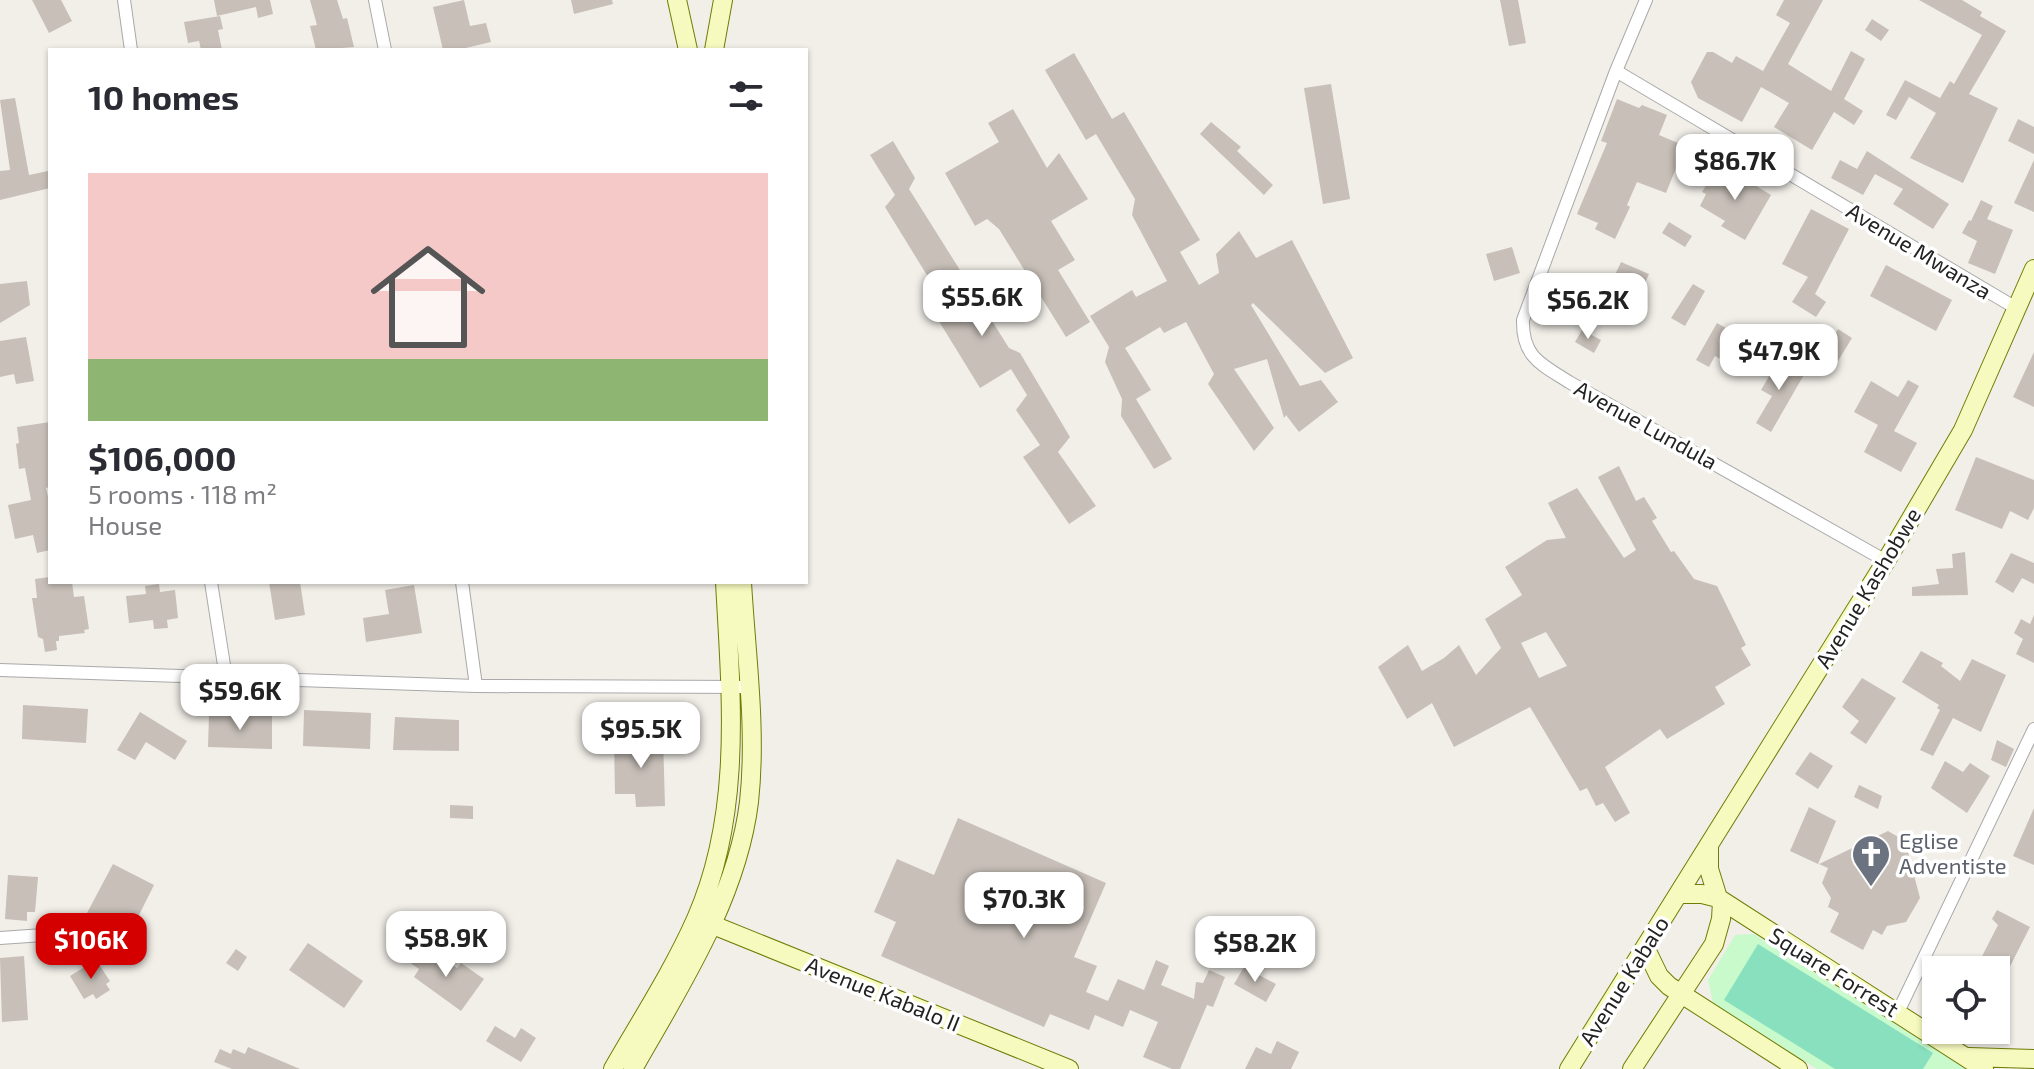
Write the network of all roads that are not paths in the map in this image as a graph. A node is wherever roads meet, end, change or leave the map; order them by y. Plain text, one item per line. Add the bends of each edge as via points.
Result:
1 (124, 0) edge
2 (375, 0) edge
3 (677, 0) edge
4 (723, 0) edge
5 (1646, 0) edge
6 (131, 48) edge
7 (385, 48) edge
8 (688, 48) edge
9 (714, 48) edge
10 (1616, 71) junction
11 (2034, 269) edge
12 (2016, 308) junction
13 (1886, 561) junction
14 (211, 584) edge
15 (462, 584) edge
16 (725, 584) edge
17 (742, 584) edge
18 (0, 670) edge
19 (226, 678) junction
20 (476, 686) junction
21 (740, 688) junction
22 (2034, 729) edge
23 (1710, 843) junction
24 (1678, 894) junction
25 (1720, 900) junction
26 (704, 921) junction
27 (72, 933) dead end
28 (0, 938) edge
29 (1645, 947) junction
30 (1681, 995) junction
31 (1898, 1012) junction
32 (1964, 1056) junction
33 (2034, 1059) edge
34 (613, 1069) edge
35 (633, 1069) edge
36 (1069, 1069) edge
37 (1569, 1069) edge
38 (1632, 1069) edge
39 (1798, 1069) edge
40 (1984, 1069) edge

1 - 6 street
2 - 7 street
3 - 8 street
4 - 9 street
5 - 10 street, Avenue Lundula
10 - 12 street, Avenue Mwanza
10 - 13 street, Avenue Lundula via 1523,320 1526,347 1535,360 1569,382
11 - 12 street, Avenue Kashobwe
12 - 13 street, Avenue Kashobwe via 1963,430
13 - 23 street, Avenue Kashobwe
14 - 19 street
15 - 20 street
16 - 21 street
17 - 21 street
18 - 19 street
19 - 20 street
20 - 21 street
21 - 26 street via 728,804
22 - 31 street
23 - 24 street, Avenue Kashobwe
23 - 25 street via 1709,869
24 - 25 street, Square Forrest
24 - 29 street, Avenue Kabalo
25 - 30 street via 1714,944
25 - 31 street, Square Forrest
26 - 34 street
26 - 35 street
26 - 36 street, Avenue Kabalo II
27 - 28 street
29 - 30 street via 1659,976
29 - 37 street, Avenue Kabalo
30 - 38 street
30 - 39 street
31 - 32 street, Square Forrest
32 - 33 street
32 - 40 street, Square Forrest

